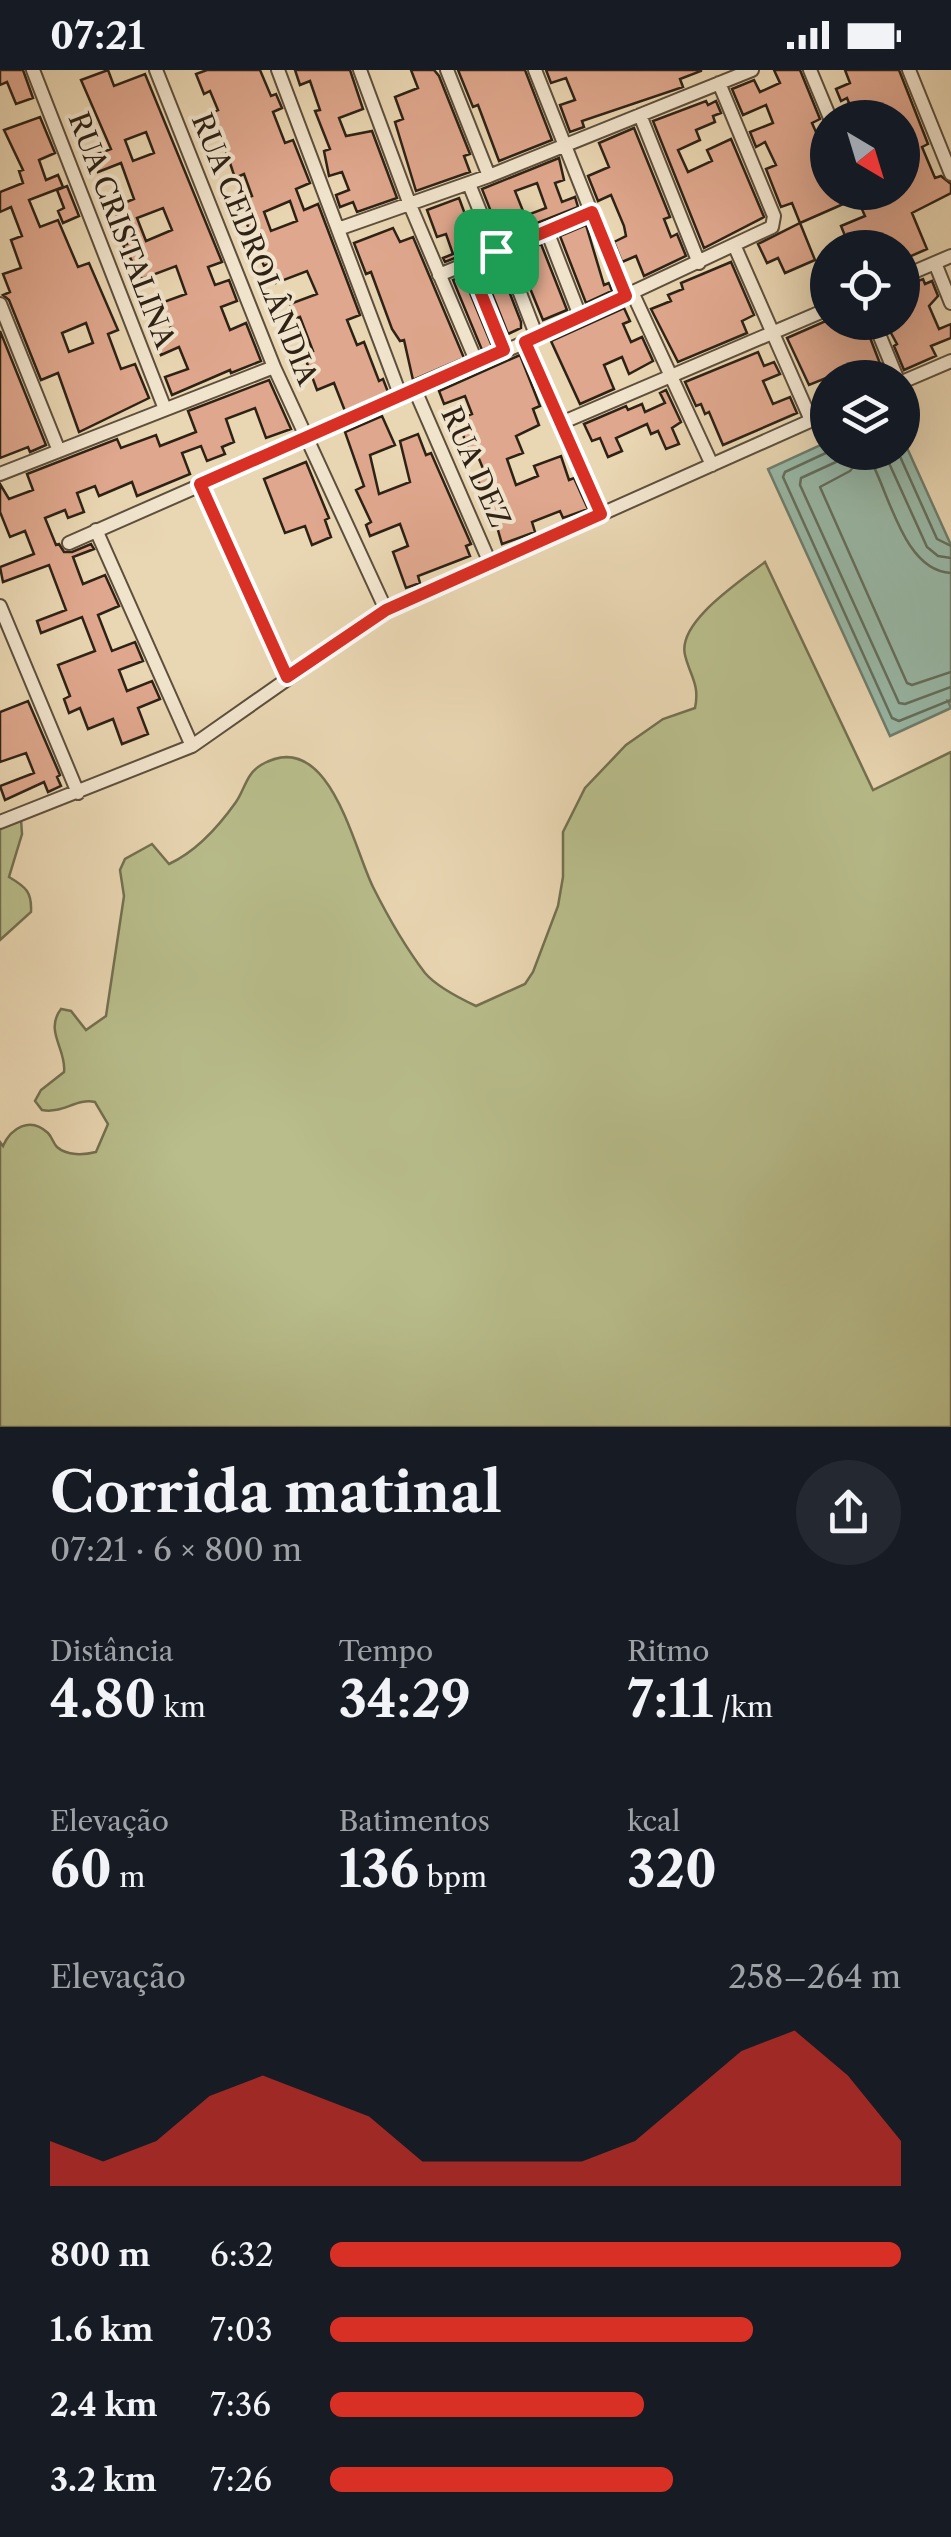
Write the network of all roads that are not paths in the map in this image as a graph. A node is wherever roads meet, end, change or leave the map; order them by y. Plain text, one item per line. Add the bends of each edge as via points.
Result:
1 (33, 70) edge
2 (156, 70) edge
3 (278, 70) edge
4 (360, 70) edge
5 (447, 70) edge
6 (535, 70) edge
7 (752, 70) edge
8 (810, 70) edge
9 (908, 70) edge
10 (719, 83) junction
11 (822, 100) edge
12 (640, 115) junction
13 (566, 144) junction
14 (951, 174) edge
15 (489, 176) junction
16 (469, 184) junction
17 (410, 205) junction
18 (592, 212) junction
19 (341, 228) junction
20 (546, 231) junction
21 (735, 246) junction
22 (500, 250) junction
23 (951, 256) edge
24 (700, 262) junction
25 (469, 264) junction
26 (935, 264) junction
27 (920, 270) edge
28 (440, 276) junction
29 (629, 295) junction
30 (0, 304) edge
31 (951, 304) edge
32 (580, 316) junction
33 (810, 316) edge
34 (773, 331) junction
35 (531, 340) junction
36 (504, 350) junction
37 (951, 361) edge
38 (476, 363) junction
39 (274, 366) junction
40 (920, 373) edge
41 (670, 376) junction
42 (415, 390) junction
43 (401, 397) junction
44 (165, 409) junction
45 (810, 418) edge
46 (810, 420) edge
47 (561, 423) junction
48 (306, 438) junction
49 (59, 452) junction
50 (712, 465) junction
51 (0, 474) edge
52 (200, 484) junction
53 (601, 514) junction
54 (96, 530) junction
55 (69, 543) dead end
56 (490, 563) junction
57 (0, 606) edge
58 (386, 610) junction
59 (287, 677) junction
60 (192, 746) junction
61 (78, 793) junction
62 (0, 822) edge

1 - 44 street, RUA CRISTALINA
2 - 39 street, RUA CEDROLÂNDIA
3 - 19 street
4 - 17 street
5 - 15 street
6 - 13 street
7 - 10 street
8 - 11 street
9 - 14 street
10 - 12 street
10 - 21 street via 774,216 772,227
12 - 13 street
12 - 24 street
13 - 15 street
13 - 18 street
15 - 16 street
16 - 17 street
16 - 22 street
17 - 19 street
17 - 28 street
18 - 20 street
18 - 29 street
19 - 43 street
20 - 22 street
20 - 32 street
21 - 24 street
21 - 34 street
22 - 25 street
22 - 35 street
23 - 26 street
24 - 29 street
25 - 28 street
25 - 36 street
26 - 27 street
26 - 31 street
28 - 38 street
29 - 32 street
29 - 41 street
30 - 49 street
32 - 35 street
33 - 34 street
34 - 41 street
34 - 45 street
35 - 36 street
35 - 47 street
36 - 38 street
37 - 40 street
38 - 42 street
39 - 44 street
39 - 48 street, RUA CEDROLÂNDIA
41 - 47 street
41 - 50 street
42 - 43 street
42 - 56 street, RUA DEZ
43 - 48 street
44 - 49 street
46 - 50 street
47 - 53 street
48 - 52 street
48 - 58 street, RUA CEDROLÂNDIA
49 - 51 street
50 - 53 street
52 - 54 street
52 - 59 street
53 - 56 street
54 - 55 street
54 - 60 street
56 - 58 street
57 - 61 street
58 - 59 street
59 - 60 street
60 - 61 street
61 - 62 street

